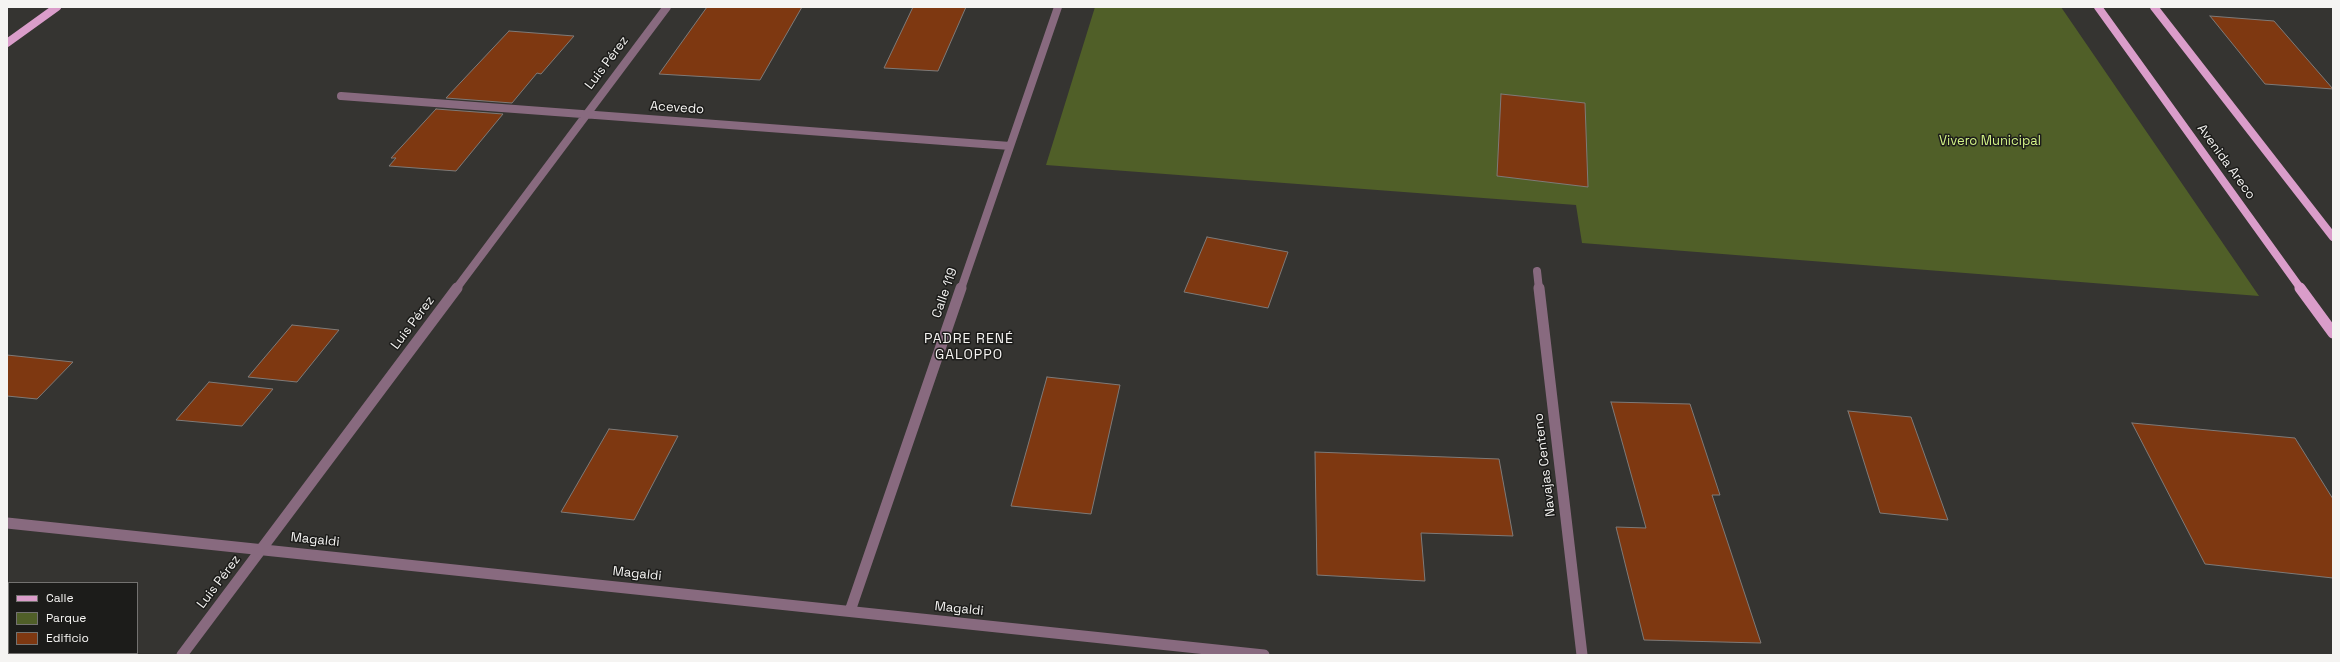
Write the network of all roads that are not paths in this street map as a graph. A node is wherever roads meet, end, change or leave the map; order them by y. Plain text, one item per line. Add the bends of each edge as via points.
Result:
1 (57, 7) edge
2 (667, 7) edge
3 (1058, 7) edge
4 (2098, 7) edge
5 (2154, 7) edge
6 (7, 43) edge
7 (341, 96) dead end
8 (586, 114) junction
9 (1010, 146) junction
10 (2333, 237) edge
11 (1537, 271) dead end
12 (2333, 333) edge
13 (7, 524) edge
14 (262, 549) junction
15 (850, 611) junction
16 (182, 655) edge
17 (1264, 655) edge
18 (1582, 655) edge

1 - 6 main road
2 - 8 street, Luis Pérez
3 - 9 street, Calle 119
4 - 12 main road, Avenida Areco
5 - 10 main road
7 - 8 street, Acevedo
8 - 9 street, Acevedo
8 - 14 street, Luis Pérez
9 - 15 street, Calle 119
11 - 18 street, Navajas Centeno
13 - 14 street, Magaldi
14 - 15 street, Magaldi
14 - 16 street, Luis Pérez
15 - 17 street, Magaldi

